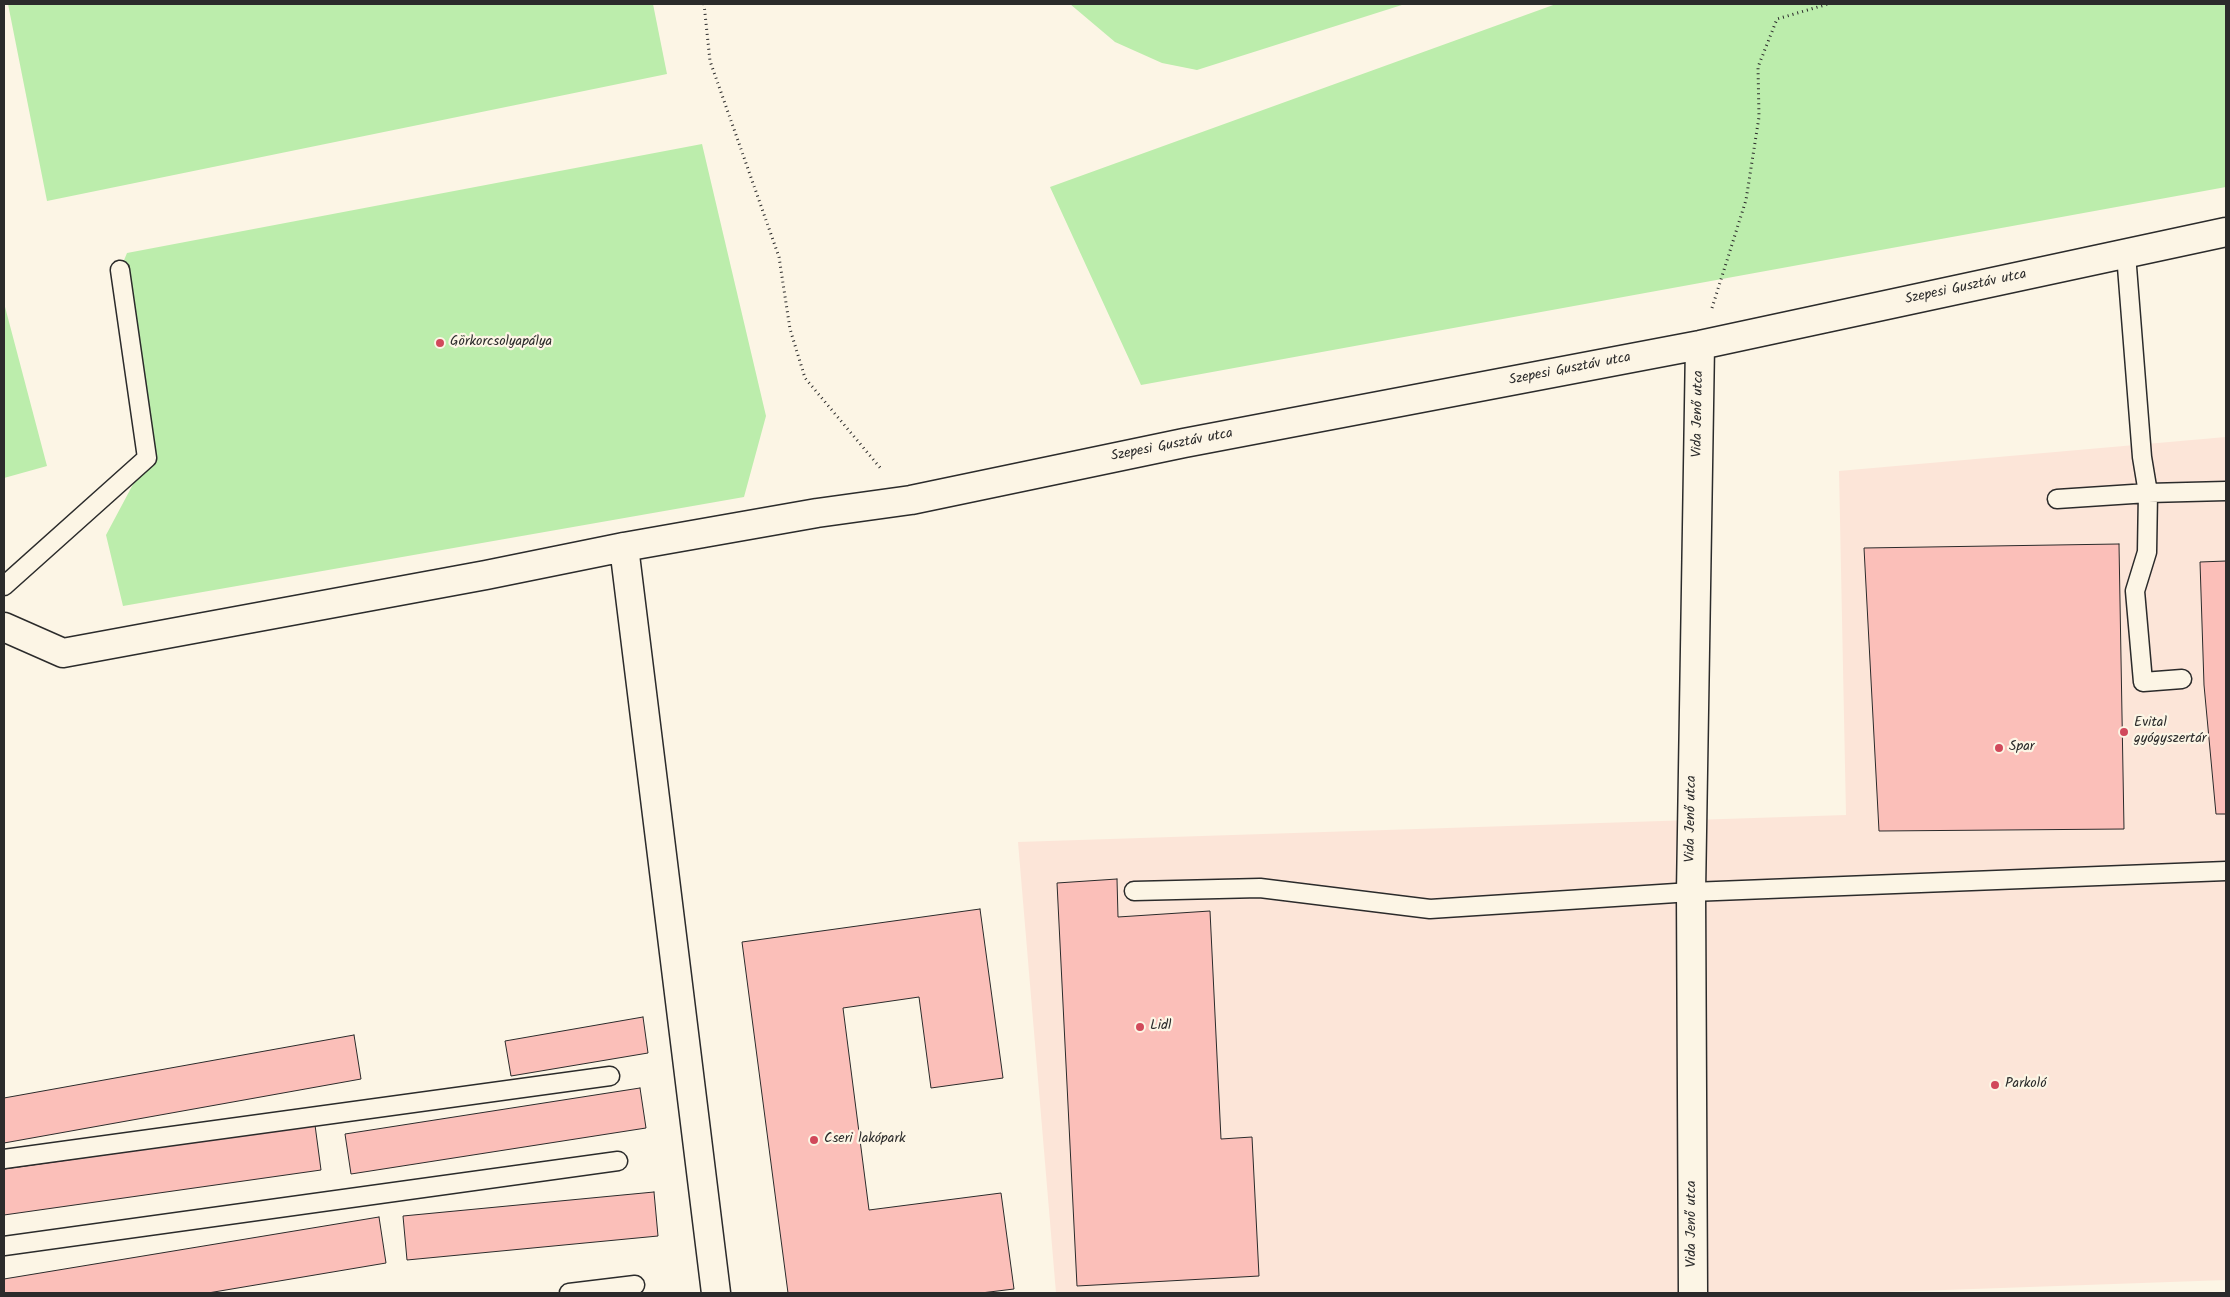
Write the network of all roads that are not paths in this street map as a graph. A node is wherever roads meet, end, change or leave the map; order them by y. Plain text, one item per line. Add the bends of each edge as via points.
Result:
1 (2226, 232) edge
2 (2126, 254) junction
3 (120, 270) dead end
4 (1700, 345) junction
5 (2226, 491) edge
6 (2148, 492) junction
7 (2057, 499) dead end
8 (624, 547) junction
9 (4, 586) edge
10 (4, 627) edge
11 (2182, 679) dead end
12 (2226, 871) edge
13 (1134, 891) dead end
14 (1691, 892) junction
15 (610, 1076) dead end
16 (4, 1159) edge
17 (618, 1160) dead end
18 (4, 1246) edge
19 (635, 1285) dead end
20 (569, 1293) edge
21 (716, 1293) edge
22 (1693, 1293) edge

1 - 2 street, Szepesi Gusztáv utca
2 - 4 street, Szepesi Gusztáv utca
2 - 6 lane via 2141,448
3 - 9 lane via 147,458
4 - 8 street, Szepesi Gusztáv utca via 1184,443 911,500 817,512
4 - 14 street, Vida Jenő utca
5 - 6 lane
6 - 7 lane
6 - 11 lane via 2147,552 2135,591 2143,682
8 - 10 street, Szepesi Gusztáv utca via 63,653
8 - 21 street
12 - 14 lane
13 - 14 lane via 1260,888 1430,909
14 - 22 street, Vida Jenő utca
15 - 16 lane
17 - 18 lane
19 - 20 lane

